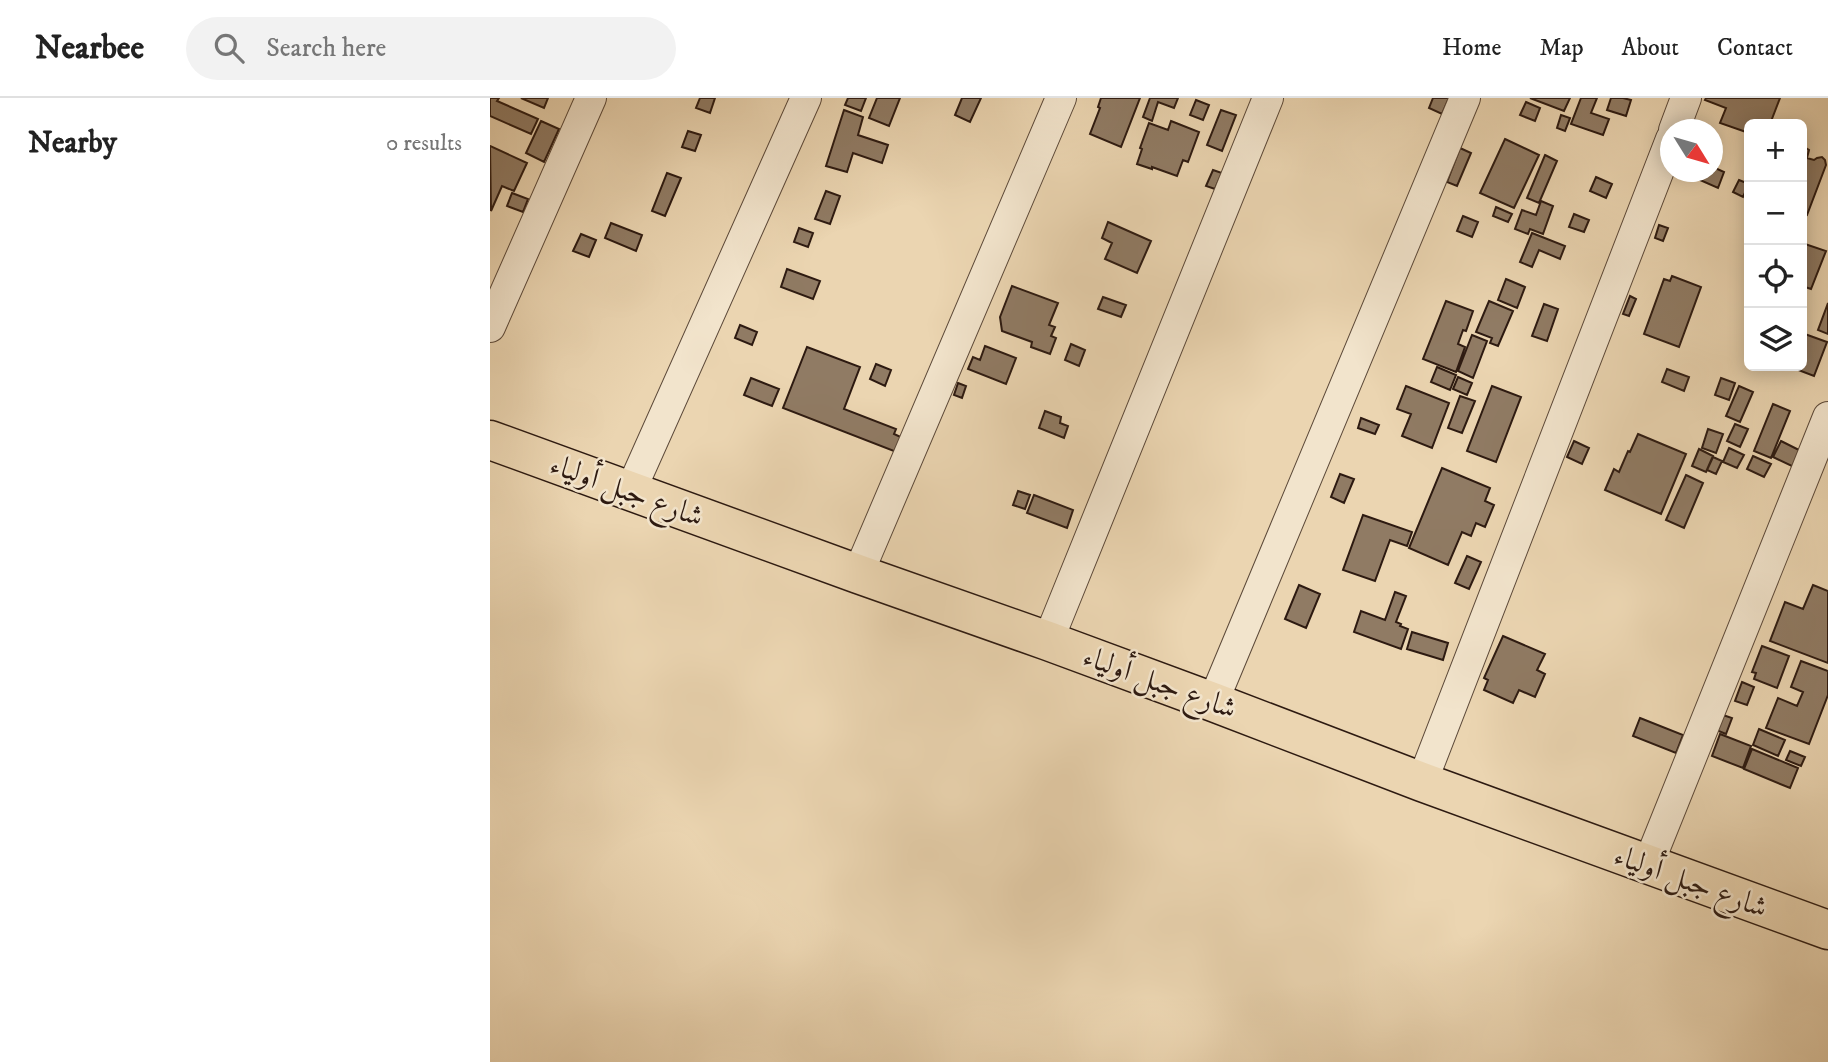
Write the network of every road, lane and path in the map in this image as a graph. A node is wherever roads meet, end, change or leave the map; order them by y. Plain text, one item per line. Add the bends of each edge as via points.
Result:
1 (591, 98) edge
2 (806, 98) edge
3 (1061, 98) edge
4 (1268, 98) edge
5 (1465, 98) edge
6 (1686, 98) edge
7 (1678, 119) edge
8 (1660, 167) edge
9 (490, 327) edge
10 (1828, 417) edge
11 (490, 440) edge
12 (630, 492) junction
13 (858, 574) junction
14 (1048, 640) junction
15 (1213, 702) junction
16 (1422, 782) junction
17 (1648, 865) junction
18 (1828, 930) edge

1 - 9 street
2 - 12 street
3 - 13 street
4 - 14 street
5 - 15 street
6 - 7 street
8 - 16 street
10 - 17 street
11 - 12 highway, شارع جبل أولياء
12 - 13 highway, شارع جبل أولياء
13 - 14 highway, شارع جبل أولياء
14 - 15 highway, شارع جبل أولياء
15 - 16 highway, شارع جبل أولياء
16 - 17 highway, شارع جبل أولياء
17 - 18 highway, شارع جبل أولياء

